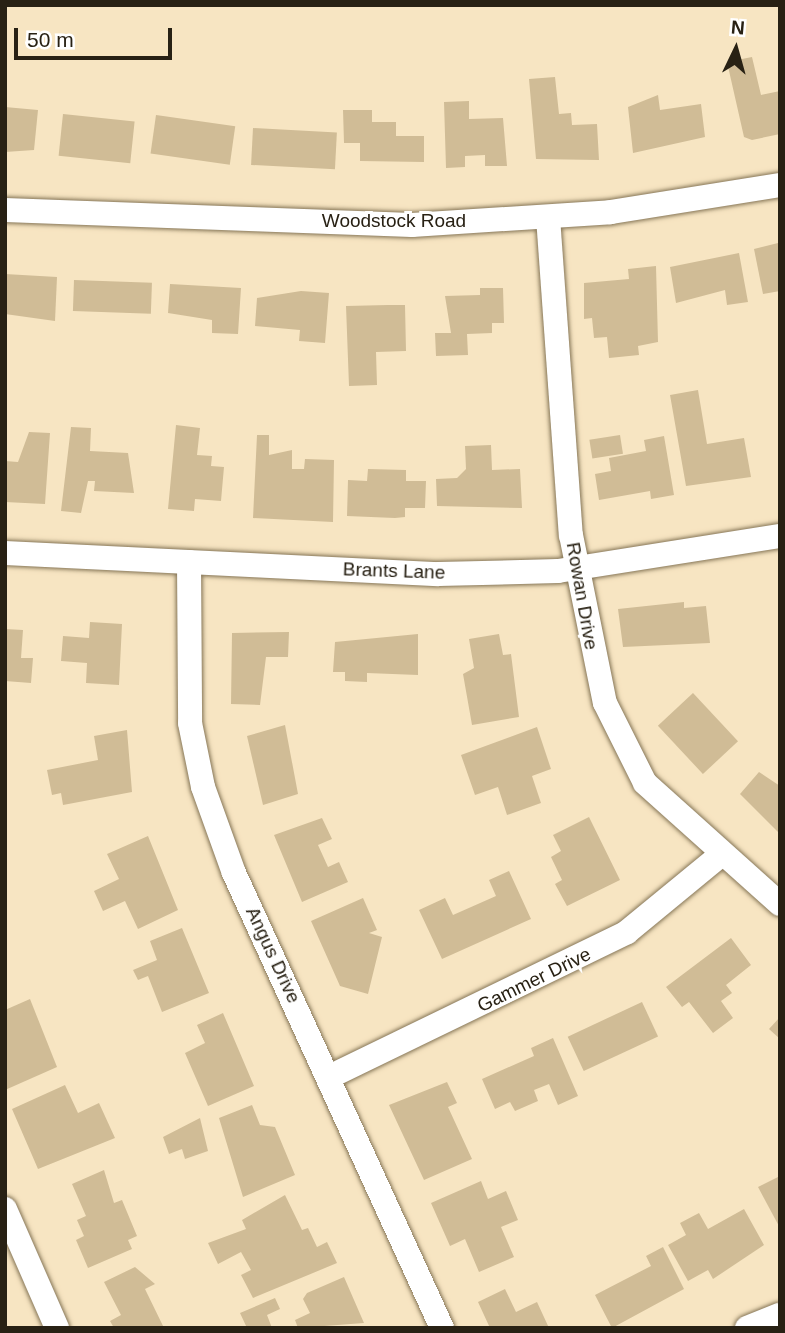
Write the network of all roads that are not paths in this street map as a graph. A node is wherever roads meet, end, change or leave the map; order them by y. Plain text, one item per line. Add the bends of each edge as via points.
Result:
1 (780, 185) edge
2 (5, 210) edge
3 (548, 217) junction
4 (780, 536) edge
5 (5, 554) edge
6 (189, 562) junction
7 (578, 568) junction
8 (722, 854) junction
9 (780, 904) edge
10 (329, 1077) junction
11 (5, 1209) edge
12 (780, 1315) edge
13 (57, 1328) edge
14 (442, 1328) edge
15 (747, 1328) edge

1 - 3 street, Woodstock Road
2 - 3 street, Woodstock Road via 412,225
3 - 7 street, Rowan Drive
4 - 7 street, Brants Lane
5 - 6 street, Brants Lane
6 - 7 street, Brants Lane via 438,573
6 - 10 street, Angus Drive via 190,723 203,787 234,873
7 - 8 street, Rowan Drive via 594,664 624,749 645,783
8 - 9 street, Rowan Drive
8 - 10 street, Gammer Drive via 626,932
10 - 14 street, Angus Drive
11 - 13 street
12 - 15 street

